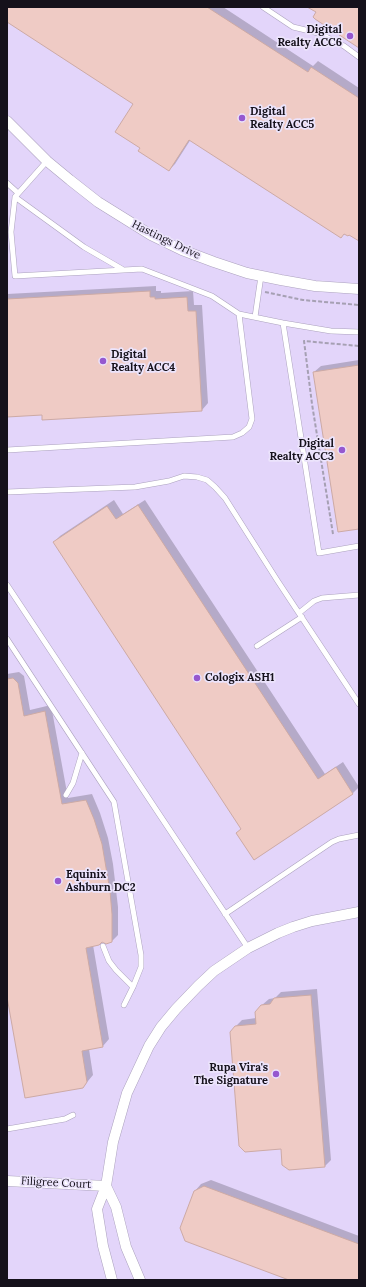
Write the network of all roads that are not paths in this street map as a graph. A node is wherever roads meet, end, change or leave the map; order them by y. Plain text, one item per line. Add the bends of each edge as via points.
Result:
1 (263, 7) edge
2 (359, 57) edge
3 (7, 121) edge
4 (47, 160) junction
5 (7, 183) edge
6 (16, 195) junction
7 (123, 270) junction
8 (261, 276) junction
9 (359, 289) edge
10 (238, 314) junction
11 (255, 317) junction
12 (283, 323) junction
13 (359, 332) edge
14 (7, 450) edge
15 (7, 492) edge
16 (359, 546) edge
17 (7, 585) edge
18 (359, 595) edge
19 (300, 615) junction
20 (7, 639) edge
21 (257, 646) dead end
22 (359, 704) edge
23 (82, 753) junction
24 (66, 795) dead end
25 (359, 835) edge
26 (359, 912) edge
27 (225, 914) junction
28 (103, 946) dead end
29 (248, 948) junction
30 (133, 987) junction
31 (124, 1005) dead end
32 (73, 1115) dead end
33 (7, 1129) edge
34 (7, 1181) edge
35 (106, 1186) junction
36 (112, 1280) edge
37 (140, 1280) edge

1 - 2 lane via 293,27 318,32
3 - 4 street, Hastings Drive
4 - 6 lane
4 - 8 street, Hastings Drive via 98,202 151,235 214,262
5 - 6 lane
6 - 7 lane via 84,247
6 - 7 lane via 11,232 15,276
7 - 10 lane via 142,269 212,296
8 - 9 street, Hastings Drive via 315,286
8 - 11 lane
10 - 11 lane
10 - 14 lane via 252,419 249,427 242,433 233,437
11 - 12 lane
12 - 13 lane via 331,331
12 - 16 lane via 319,553
15 - 19 lane via 135,486 184,476 207,480 225,498
17 - 27 lane
18 - 19 lane via 322,598 314,601
19 - 21 lane
19 - 22 lane
20 - 23 lane
23 - 24 lane via 73,783
23 - 30 lane via 114,802 141,955 141,967
25 - 27 lane via 332,842
26 - 29 street via 293,927
27 - 29 lane
28 - 30 lane via 109,961
29 - 35 street via 214,971 185,998 149,1046 127,1093 118,1120
30 - 31 lane
32 - 33 lane via 65,1119
34 - 35 street, Filigree Court
35 - 36 street via 97,1209
35 - 37 street via 116,1207 126,1247

